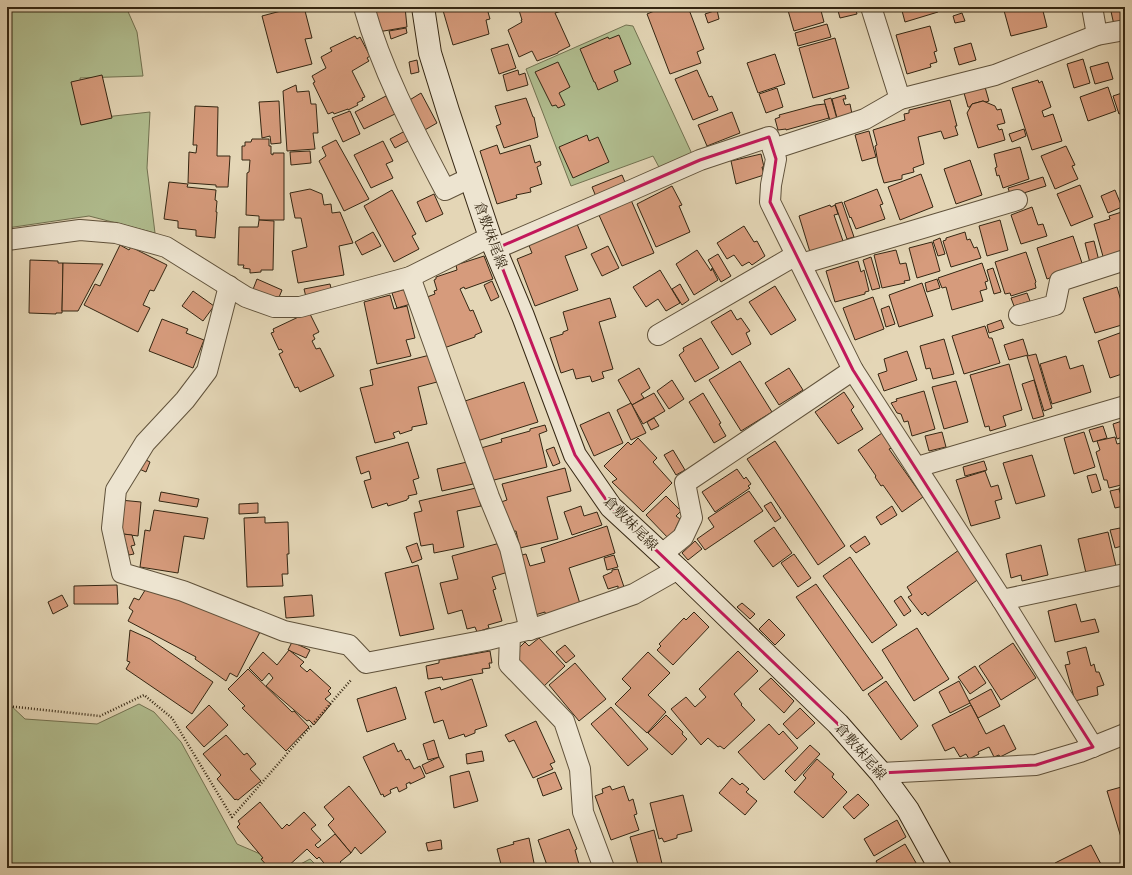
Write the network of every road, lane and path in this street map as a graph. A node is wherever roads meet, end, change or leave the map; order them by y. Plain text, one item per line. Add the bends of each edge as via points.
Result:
1 (364, 7) edge
2 (423, 7) edge
3 (871, 7) edge
4 (1092, 7) edge
5 (1125, 30) edge
6 (1097, 35) junction
7 (900, 99) junction
8 (773, 149) junction
9 (470, 178) junction
10 (1017, 200) dead end
11 (7, 240) edge
12 (492, 243) junction
13 (798, 259) junction
14 (1125, 260) edge
15 (410, 277) junction
16 (229, 286) junction
17 (1019, 315) dead end
18 (658, 335) dead end
19 (854, 370) junction
20 (1125, 406) edge
21 (917, 467) junction
22 (662, 554) junction
23 (678, 569) junction
24 (1125, 574) edge
25 (1002, 600) junction
26 (530, 630) junction
27 (510, 634) junction
28 (366, 663) junction
29 (7, 706) edge
30 (1125, 734) edge
31 (1093, 747) junction
32 (881, 772) junction
33 (604, 868) edge
34 (940, 868) edge

1 - 9 street via 372,36 407,117 445,190
2 - 9 main road, 倉敷妹尾線 via 430,53
3 - 7 street
4 - 6 street
5 - 6 street
6 - 7 street via 995,75
7 - 8 street via 865,119
8 - 12 street via 769,136 700,160
8 - 13 street via 776,159 770,202
9 - 12 main road, 倉敷妹尾線
10 - 13 street
11 - 16 street via 80,230 116,232 166,247
12 - 15 street
12 - 22 main road, 倉敷妹尾線 via 523,316 575,455 611,506
13 - 18 street
13 - 19 street
14 - 17 street via 1060,281 1055,305
15 - 16 street via 300,306 274,308 246,297
15 - 26 street via 489,497 510,548
16 - 28 street via 207,370 185,400 145,443 116,490 112,528 122,573 183,591 284,630 349,645
19 - 21 street
19 - 22 street via 685,483 692,518 683,537
20 - 21 street
21 - 25 street
22 - 23 main road, 倉敷妹尾線
23 - 26 street via 634,594
23 - 32 main road, 倉敷妹尾線 via 838,724
24 - 25 street
25 - 31 street
26 - 27 street
27 - 28 street
27 - 33 street via 509,664 564,721 580,770 583,812
28 - 29 path via 232,817 172,718 144,695 100,716
30 - 31 street
31 - 32 street via 1036,765
32 - 34 main road, 倉敷妹尾線 via 908,810

